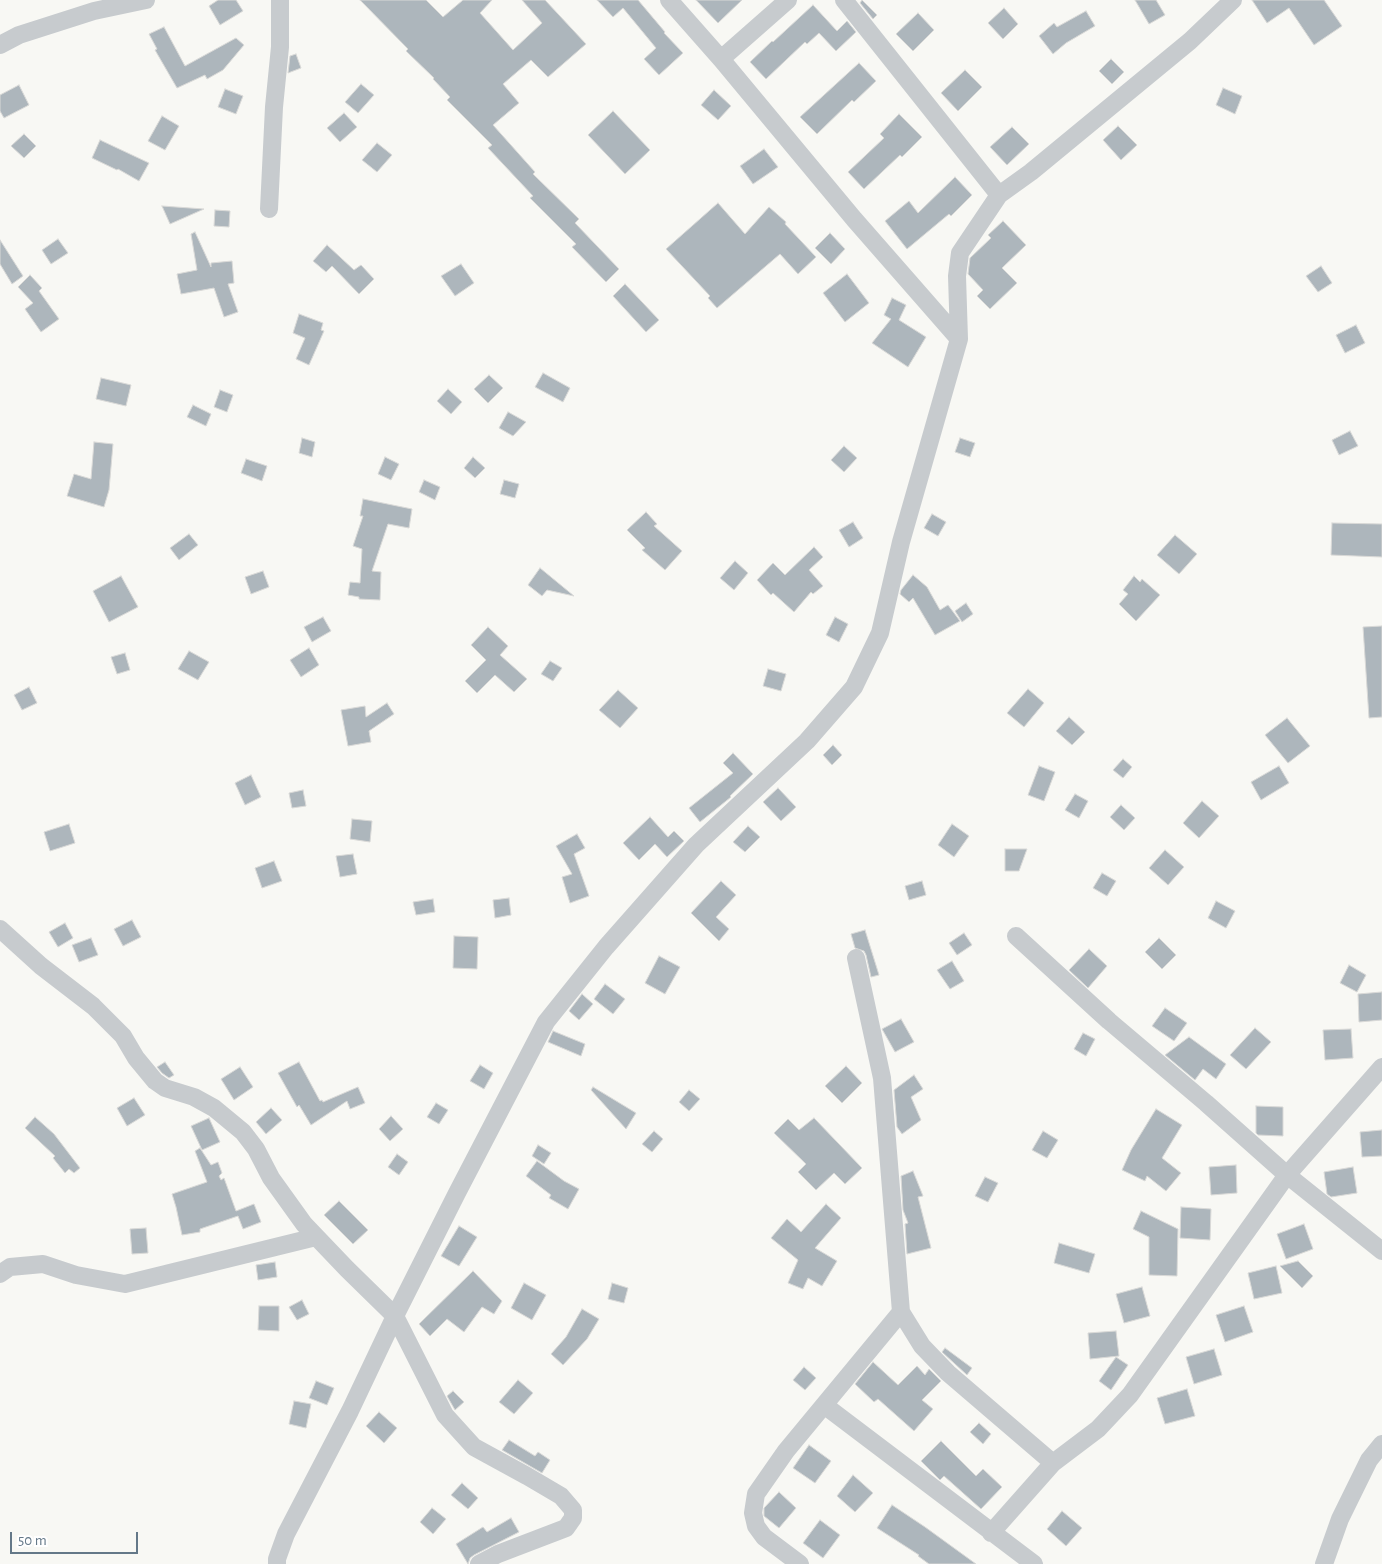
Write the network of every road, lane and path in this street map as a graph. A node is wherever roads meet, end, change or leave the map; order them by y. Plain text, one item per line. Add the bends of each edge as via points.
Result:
1 (146, 0) edge
2 (280, 0) edge
3 (669, 0) edge
4 (788, 0) edge
5 (844, 0) edge
6 (1233, 0) edge
7 (0, 29) edge
8 (19, 35) junction
9 (0, 45) edge
10 (721, 60) junction
11 (999, 195) junction
12 (269, 209) dead end
13 (959, 340) junction
14 (0, 929) edge
15 (1016, 936) dead end
16 (856, 958) dead end
17 (1382, 1067) edge
18 (1287, 1175) junction
19 (316, 1237) junction
20 (1382, 1252) edge
21 (0, 1274) edge
22 (901, 1312) junction
23 (395, 1316) junction
24 (824, 1405) junction
25 (1382, 1444) edge
26 (1053, 1463) junction
27 (991, 1533) junction
28 (277, 1564) edge
29 (479, 1564) edge
30 (800, 1564) edge
31 (1034, 1564) edge
32 (1324, 1564) edge

1 - 8 street via 94,11
2 - 12 street
3 - 10 street
4 - 10 street
5 - 11 street
6 - 11 street via 1190,41
7 - 8 street
8 - 9 street
10 - 13 street
11 - 13 street via 960,253 957,276
13 - 23 street via 901,542 880,633 854,688 808,741 696,846 606,947 546,1022
14 - 19 street via 124,1036 136,1058 155,1081 214,1108 243,1132 256,1149 270,1178
15 - 18 street
16 - 22 street via 882,1078
17 - 18 street
18 - 20 street
18 - 26 street via 1130,1395 1098,1429
19 - 21 street via 125,1284 76,1275 43,1264 10,1267
19 - 23 street
22 - 24 street
22 - 26 street via 922,1346 948,1373
23 - 28 street via 286,1534
23 - 29 street via 445,1415 474,1447 561,1496 573,1510 574,1518 566,1528
24 - 27 street
24 - 30 street via 756,1494 753,1514 756,1526 764,1537
25 - 32 street via 1369,1460 1340,1519
26 - 27 street
27 - 31 street

